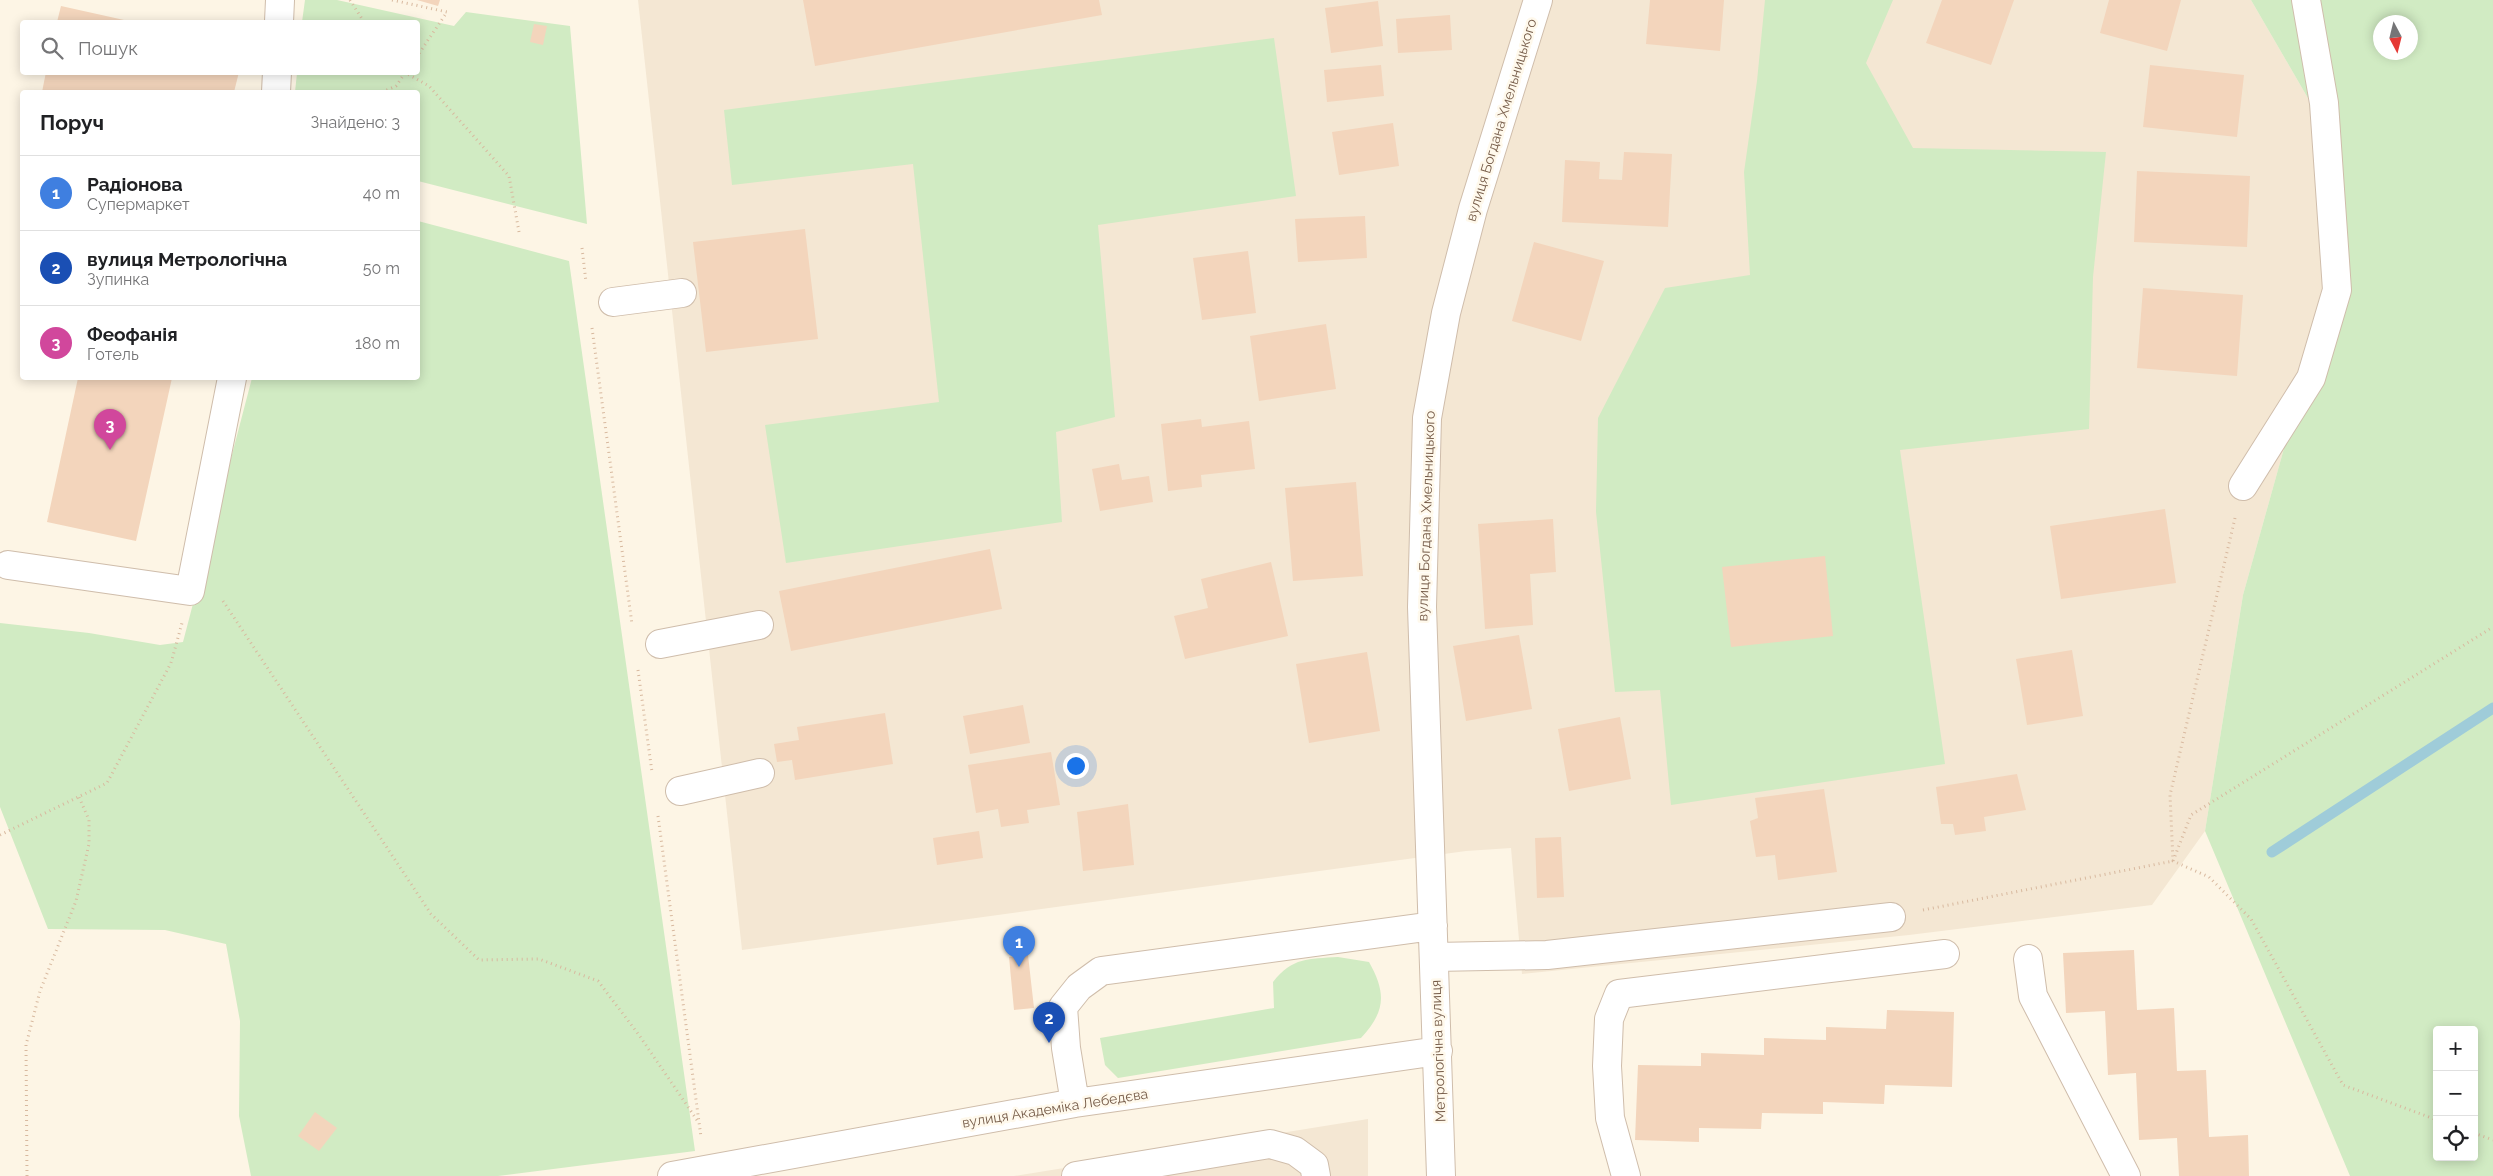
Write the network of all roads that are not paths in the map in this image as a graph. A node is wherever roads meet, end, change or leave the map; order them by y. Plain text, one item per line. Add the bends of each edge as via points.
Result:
1 (280, 0) edge
2 (1538, 0) edge
3 (2306, 0) edge
4 (280, 20) edge
5 (277, 75) edge
6 (276, 90) edge
7 (682, 293) dead end
8 (613, 302) dead end
9 (232, 380) edge
10 (2243, 486) road end
11 (8, 565) dead end
12 (759, 625) dead end
13 (660, 644) dead end
14 (760, 772) dead end
15 (680, 791) dead end
16 (1891, 917) road end
17 (1432, 926) junction
18 (1945, 954) dead end
19 (1434, 957) junction
20 (2028, 960) dead end
21 (1438, 1051) junction
22 (1075, 1103) junction
23 (786, 1166) edge
24 (672, 1176) edge
25 (1076, 1176) edge
26 (1316, 1176) edge
27 (1441, 1176) edge
28 (1626, 1176) edge
29 (2126, 1176) edge

1 - 4 street
2 - 17 street, вулиця Богдана Хмельницького via 1473,209 1448,304 1428,418 1422,607
3 - 10 street via 2324,103 2337,290 2311,378
5 - 6 street
7 - 8 street
9 - 11 street via 190,592
12 - 13 street
14 - 15 street
16 - 19 street via 1547,955
17 - 19 street, Метрологічна вулиця
17 - 22 street via 1101,971 1079,987 1063,1007
18 - 28 street via 1619,994 1609,1019 1607,1066 1610,1118
19 - 21 street, Метрологічна вулиця
20 - 29 street via 2033,996
21 - 22 street, вулиця Академіка Лебедєва
21 - 27 street, Метрологічна вулиця
22 - 23 street, вулиця Академіка Лебедєва
23 - 24 street, вулиця Академіка Лебедєва via 705,1170
25 - 26 street via 1270,1144 1295,1150 1314,1165

